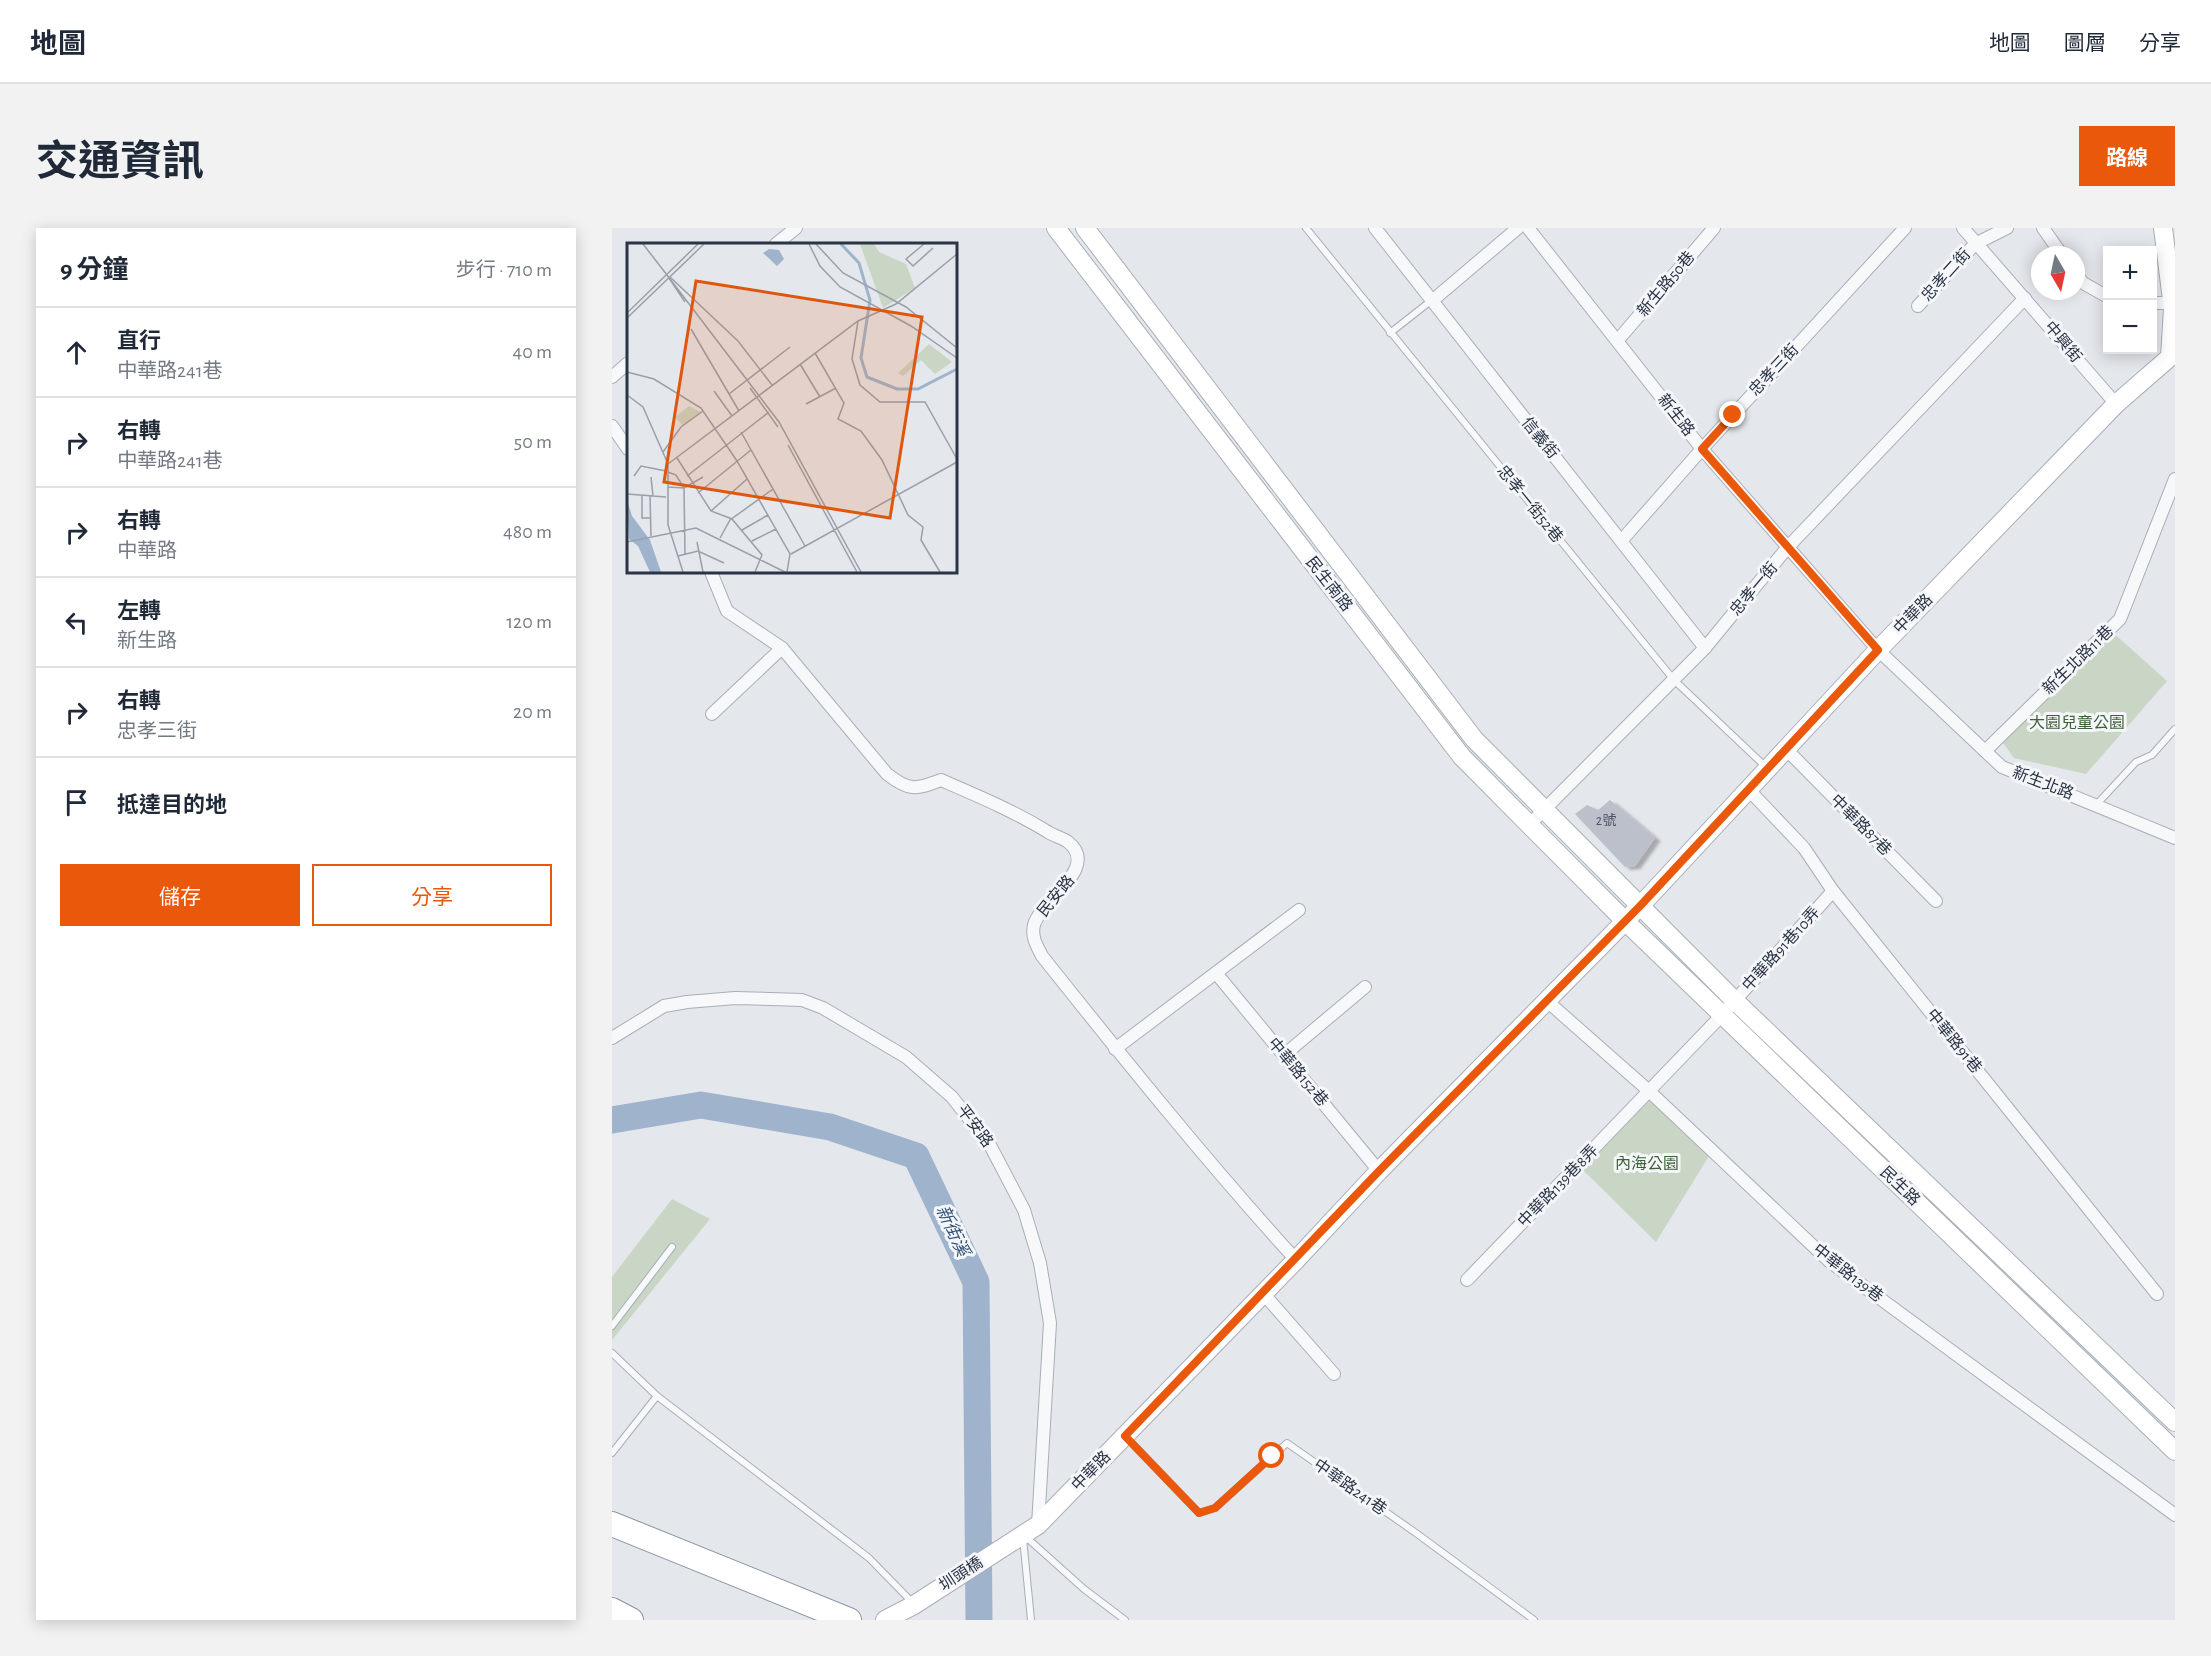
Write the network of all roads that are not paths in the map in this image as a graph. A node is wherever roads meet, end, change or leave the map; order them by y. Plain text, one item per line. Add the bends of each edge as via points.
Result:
1 (796, 228) edge
2 (1056, 228) edge
3 (1085, 228) edge
4 (1306, 228) edge
5 (1375, 228) edge
6 (1518, 228) edge
7 (1528, 228) edge
8 (1714, 228) edge
9 (1905, 228) edge
10 (1963, 228) edge
11 (2007, 228) edge
12 (2043, 228) edge
13 (2163, 228) edge
14 (777, 243) edge
15 (1974, 244) junction
16 (2056, 246) edge
17 (2085, 284) edge
18 (2103, 294) edge
19 (2025, 298) junction
20 (1432, 300) junction
21 (2157, 304) edge
22 (1918, 306) dead end
23 (2173, 307) edge
24 (1390, 333) junction
25 (1618, 340) junction
26 (627, 364) edge
27 (612, 377) edge
28 (2116, 404) junction
29 (612, 426) edge
30 (627, 448) edge
31 (1702, 449) junction
32 (2175, 479) edge
33 (1622, 540) junction
34 (1787, 548) junction
35 (711, 573) edge
36 (782, 648) junction
37 (1705, 648) junction
38 (1878, 650) junction
39 (1674, 680) junction
40 (712, 714) dead end
41 (2175, 729) edge
42 (1785, 748) junction
43 (1985, 751) junction
44 (1767, 768) junction
45 (1748, 789) junction
46 (2097, 804) junction
47 (1545, 810) junction
48 (1529, 825) junction
49 (2175, 838) edge
50 (1833, 891) junction
51 (1936, 901) dead end
52 (1641, 905) junction
53 (1299, 910) dead end
54 (1625, 921) junction
55 (1216, 974) junction
56 (1365, 987) dead end
57 (1547, 1000) junction
58 (1728, 1007) junction
59 (612, 1038) edge
60 (1116, 1049) junction
61 (1284, 1055) junction
62 (1649, 1091) junction
63 (1379, 1171) junction
64 (672, 1247) dead end
65 (1296, 1260) junction
66 (1467, 1280) dead end
67 (1262, 1292) junction
68 (2157, 1294) dead end
69 (612, 1326) edge
70 (612, 1353) edge
71 (1334, 1374) dead end
72 (657, 1396) junction
73 (2175, 1422) edge
74 (1125, 1436) junction
75 (2175, 1451) edge
76 (612, 1453) edge
77 (2175, 1515) edge
78 (612, 1524) edge
79 (1030, 1530) junction
80 (1007, 1544) joint
81 (914, 1605) junction
82 (612, 1610) edge
83 (631, 1620) edge
84 (849, 1620) edge
85 (886, 1620) edge
86 (1031, 1620) edge
87 (1125, 1620) edge
88 (1534, 1620) edge

1 - 14 street
2 - 48 main road, 民生南路 via 1462,757
3 - 47 main road, 民生南路 via 1474,739
4 - 24 lane, 忠孝一街52巷
5 - 20 street, 信義街
6 - 20 street
7 - 25 street, 新生路
8 - 25 street, 新生路50巷
9 - 31 street, 忠孝三街
10 - 15 street, 中興街
11 - 15 street
12 - 16 street
13 - 23 main road
15 - 19 street, 中興街
15 - 22 street, 忠孝二街
17 - 18 street
19 - 28 street, 中興街
19 - 34 street, 忠孝一街
20 - 24 lane
20 - 33 street, 信義街
21 - 23 street
23 - 28 main road, 中華路 via 2170,357
24 - 39 lane, 忠孝一街52巷
25 - 31 street, 新生路
26 - 27 street
28 - 38 main road, 中華路
29 - 30 street
31 - 33 street, 忠孝三街
31 - 34 street, 新生路
32 - 43 street, 新生北路11巷 via 2120,619
33 - 37 street, 信義街
34 - 37 street, 忠孝一街
34 - 38 street, 新生路
35 - 36 street, 民安路 via 727,611
36 - 40 street
36 - 60 street, 民安路 via 887,774 902,786 918,788 941,780 1015,812 1069,843 1078,856 1077,870 1042,909 1034,925 1034,939 1042,956
37 - 39 street, 忠孝一街
38 - 42 main road, 中華路
38 - 43 street, 新生北路
39 - 44 lane, 忠孝一街52巷
39 - 47 street, 忠孝一街
41 - 46 lane via 2152,755 2136,762
42 - 44 main road, 中華路
42 - 51 street, 中華路87巷
43 - 46 street, 新生北路 via 2002,767
44 - 45 main road, 中華路
45 - 50 street, 中華路91巷 via 1804,848
45 - 52 main road, 中華路
46 - 49 street, 新生北路
47 - 48 street, 忠孝一街
47 - 52 main road, 民生南路
48 - 54 main road, 民生南路
50 - 58 street, 中華路91巷10弄
50 - 68 street, 中華路91巷
52 - 54 main road, 中華路
52 - 58 main road, 民生路
53 - 55 street
54 - 57 main road, 中華路
54 - 58 main road, 民生路
55 - 60 street
55 - 61 street, 中華路152巷
56 - 61 street
57 - 62 street, 中華路139巷
57 - 63 main road, 中華路
58 - 62 street, 中華路91巷10弄
58 - 73 main road, 民生路
58 - 75 main road, 民生路
59 - 79 street, 平安路 via 664,1006 735,998 802,1000 823,1008 906,1057 952,1097 991,1147 1024,1210 1040,1263 1050,1323
60 - 65 street, 民安路
61 - 63 street, 中華路152巷
62 - 66 street, 中華路139巷8弄
62 - 77 street, 中華路139巷 via 1829,1261
63 - 65 main road, 中華路
64 - 69 lane
65 - 67 main road, 中華路
67 - 71 street
67 - 74 main road, 中華路
70 - 72 lane
72 - 76 lane
72 - 81 lane via 869,1558
74 - 79 main road, 中華路
74 - 88 lane, 中華路241巷 via 1199,1513 1215,1508 1287,1443
78 - 84 highway
79 - 80 main road, 中華路
79 - 86 lane
79 - 87 lane via 1084,1589
80 - 81 main road, 圳頭橋
81 - 85 main road
82 - 83 highway

